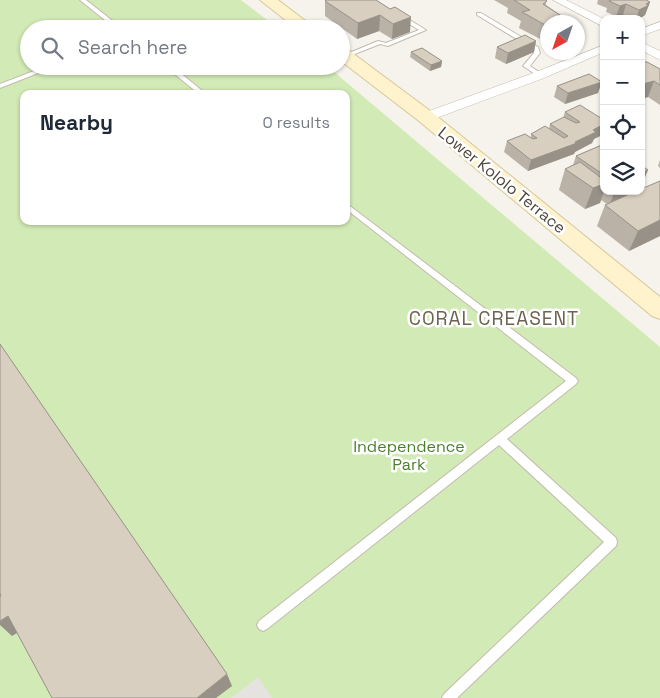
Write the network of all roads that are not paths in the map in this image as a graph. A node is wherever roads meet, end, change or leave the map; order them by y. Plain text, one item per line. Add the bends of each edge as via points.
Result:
1 (83, 0) edge
2 (268, 0) edge
3 (558, 0) edge
4 (479, 14) dead end
5 (109, 20) edge
6 (296, 20) edge
7 (408, 21) edge
8 (600, 22) edge
9 (660, 26) edge
10 (645, 32) edge
11 (645, 47) edge
12 (600, 50) edge
13 (350, 52) edge
14 (660, 56) edge
15 (350, 59) edge
16 (29, 75) edge
17 (179, 75) edge
18 (540, 75) junction
19 (0, 86) edge
20 (198, 90) edge
21 (426, 118) junction
22 (350, 208) edge
23 (660, 310) edge
24 (500, 439) junction
25 (262, 625) dead end
26 (448, 698) edge

1 - 5 lane
2 - 6 street
3 - 8 street
4 - 18 lane via 536,48 537,53 526,66
7 - 13 lane via 423,30 386,45 380,42
9 - 10 street
11 - 14 street
12 - 18 street
15 - 21 street, Lower Kololo Terrace
16 - 19 lane
17 - 20 lane
18 - 21 street
21 - 23 street, Lower Kololo Terrace
22 - 24 lane via 573,381
24 - 25 lane
24 - 26 lane via 612,542

